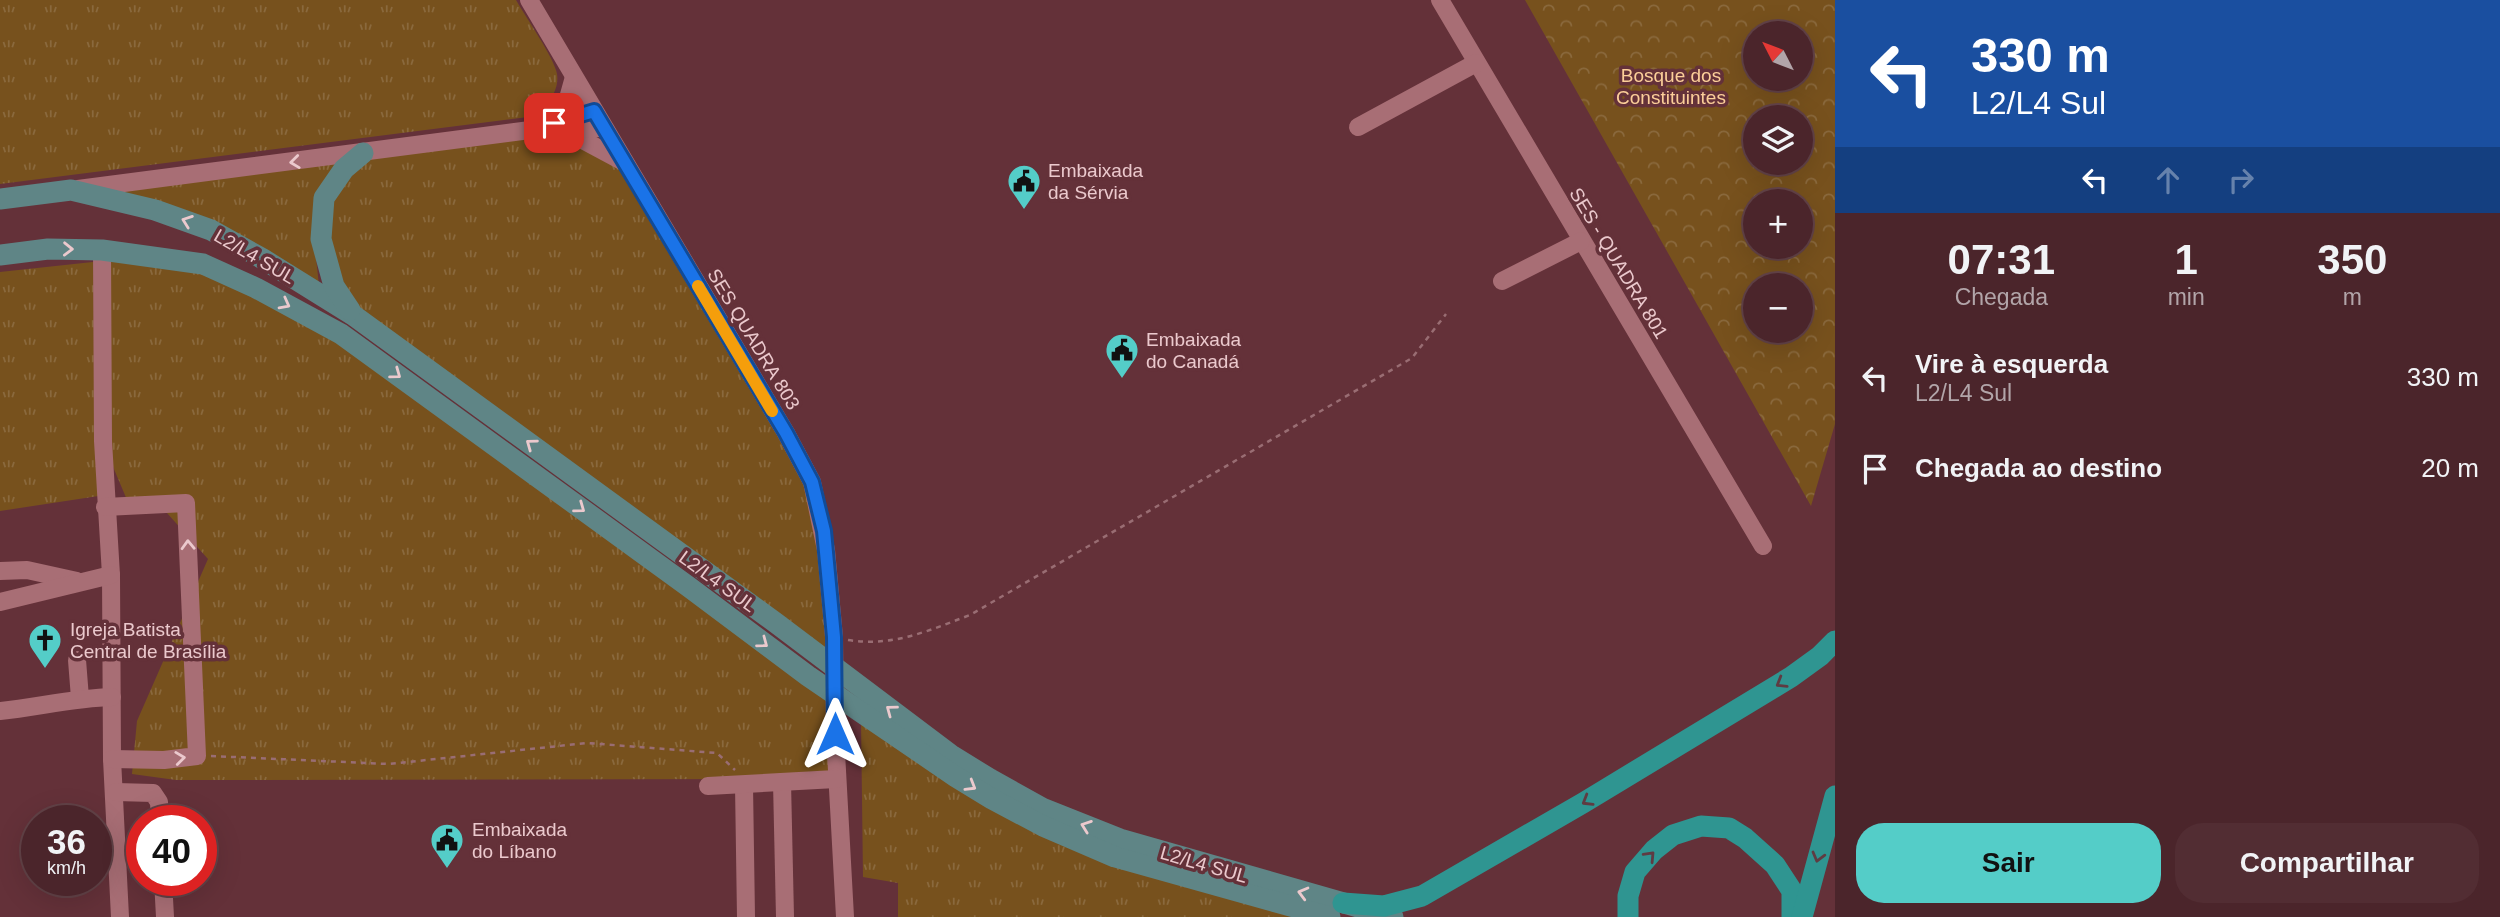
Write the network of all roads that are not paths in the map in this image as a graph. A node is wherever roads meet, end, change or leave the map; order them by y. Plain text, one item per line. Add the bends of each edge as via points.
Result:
1 (529, 0) edge
2 (1440, 0) edge
3 (1476, 63) junction
4 (574, 77) junction
5 (594, 111) junction
6 (558, 126) junction
7 (1358, 127) dead end
8 (604, 128) junction
9 (363, 153) junction
10 (625, 162) junction
11 (71, 190) junction
12 (0, 199) edge
13 (1581, 241) junction
14 (102, 250) junction
15 (0, 254) edge
16 (1503, 281) dead end
17 (353, 315) junction
18 (105, 507) junction
19 (1763, 546) dead end
20 (0, 570) edge
21 (111, 575) junction
22 (80, 582) junction
23 (0, 602) edge
24 (1835, 642) edge
25 (77, 660) dead end
26 (112, 697) junction
27 (80, 698) junction
28 (0, 711) edge
29 (112, 759) junction
30 (836, 779) junction
31 (782, 782) junction
32 (744, 785) junction
33 (708, 786) dead end
34 (116, 792) junction
35 (1835, 796) edge
36 (159, 805) edge
37 (164, 896) edge
38 (1337, 910) edge
39 (121, 917) edge
40 (165, 917) edge
41 (746, 917) edge
42 (785, 917) edge
43 (845, 917) edge
44 (1393, 917) edge
45 (1628, 917) edge
46 (1792, 917) edge
47 (1802, 917) edge

1 - 4 street, SES QUADRA 803
2 - 3 street, SES - QUADRA 801
3 - 7 street
3 - 13 street, SES - QUADRA 801
4 - 5 street, SES QUADRA 803
4 - 6 street
5 - 6 street, L2/L4 SUL
5 - 8 street, SES QUADRA 803
6 - 8 street, L2/L4 SUL
6 - 9 street, L2/L4 SUL
6 - 10 street
8 - 10 street, SES QUADRA 803
9 -> 11 street, L2/L4 SUL
9 - 17 main road via 344,169 324,198 321,239 334,286
10 - 30 street, SES QUADRA 803 via 812,482 825,540 834,637
11 - 12 main road, L2/L4 SUL
17 -> 11 main road, L2/L4 SUL via 211,230 155,210
13 - 16 street
13 - 19 street, SES - QUADRA 801
15 -> 14 main road, L2/L4 SUL
14 - 18 street
14 -> 38 main road, L2/L4 SUL via 203,264 341,334 808,676 992,799 1115,857
38 -> 17 main road, L2/L4 SUL via 1110,835 1042,808 990,779 951,755
18 - 21 street
29 -> 18 street via 197,756 187,503
20 - 22 street via 27,570
21 - 22 street
21 - 26 street
22 - 23 street
24 -> 38 highway via 1791,677 1422,895 1384,906
25 - 27 street
26 - 27 street
26 - 29 street
27 - 28 street
29 - 34 street
30 - 31 street
30 - 43 street, SES QUADRA 803
31 - 32 street
31 - 42 street
32 - 33 street
32 - 41 street
34 - 36 street via 153,793
34 - 39 street
35 -> 47 highway
37 - 40 street
38 - 44 main road, L2/L4 SUL
45 -> 46 highway via 1635,872 1673,835 1701,826 1729,828 1768,858 1792,891

